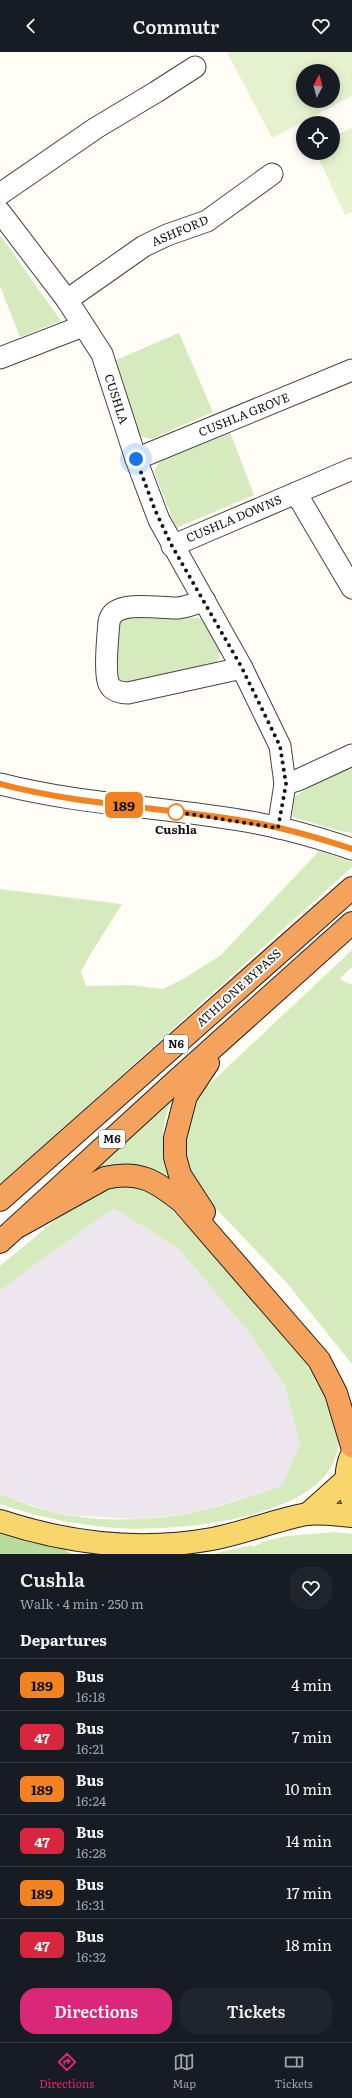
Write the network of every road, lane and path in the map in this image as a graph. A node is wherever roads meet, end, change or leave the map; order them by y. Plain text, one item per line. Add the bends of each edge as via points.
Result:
1 (195, 67) dead end
2 (272, 174) dead end
3 (0, 194) edge
4 (0, 212) edge
5 (67, 300) junction
6 (83, 326) junction
7 (0, 358) edge
8 (352, 370) edge
9 (136, 459) junction
10 (352, 470) edge
11 (296, 493) junction
12 (172, 546) junction
13 (352, 588) edge
14 (205, 601) junction
15 (242, 668) junction
16 (352, 756) edge
17 (0, 784) edge
18 (286, 784) junction
19 (278, 828) junction
20 (347, 847) edge
21 (352, 888) edge
22 (352, 923) edge
23 (225, 1037) junction
24 (0, 1200) edge
25 (19, 1226) junction
26 (0, 1242) edge
27 (352, 1390) edge
28 (352, 1446) edge
29 (352, 1454) edge
30 (349, 1489) edge
31 (308, 1514) junction
32 (352, 1516) edge
33 (0, 1521) edge
34 (122, 1550) edge

1 - 3 street via 96,128
2 - 5 street, ASHFORD via 207,221 166,235 144,246
4 - 5 street, CUSHLA
5 - 6 street, CUSHLA
6 - 7 street
6 - 9 street, CUSHLA via 102,354
8 - 9 street, CUSHLA GROVE
9 - 12 street, CUSHLA via 156,514
10 - 11 street, CUSHLA DOWNS
11 - 12 street, CUSHLA DOWNS
11 - 13 street, CUSHLA DOWNS
12 - 14 street, CUSHLA
14 - 15 street, CUSHLA
14 - 15 street via 179,608 126,607 114,611 108,622 109,684 115,690 128,694
15 - 18 street, CUSHLA via 280,746
16 - 18 street
17 - 19 street via 52,796
18 - 19 street, CUSHLA
19 - 20 street
21 - 24 highway, ATHLONE BYPASS / N6
22 - 23 highway
23 - 25 highway, M6
23 - 27 highway via 186,1096 175,1138 174,1157 180,1175 206,1214
25 - 26 highway, M6
25 - 28 highway via 105,1178 121,1175 140,1176 159,1184 182,1202 319,1360 336,1393
29 - 30 main road via 347,1470
30 - 31 main road
31 - 32 main road
31 - 34 main road via 214,1538
33 - 34 main road via 34,1532

